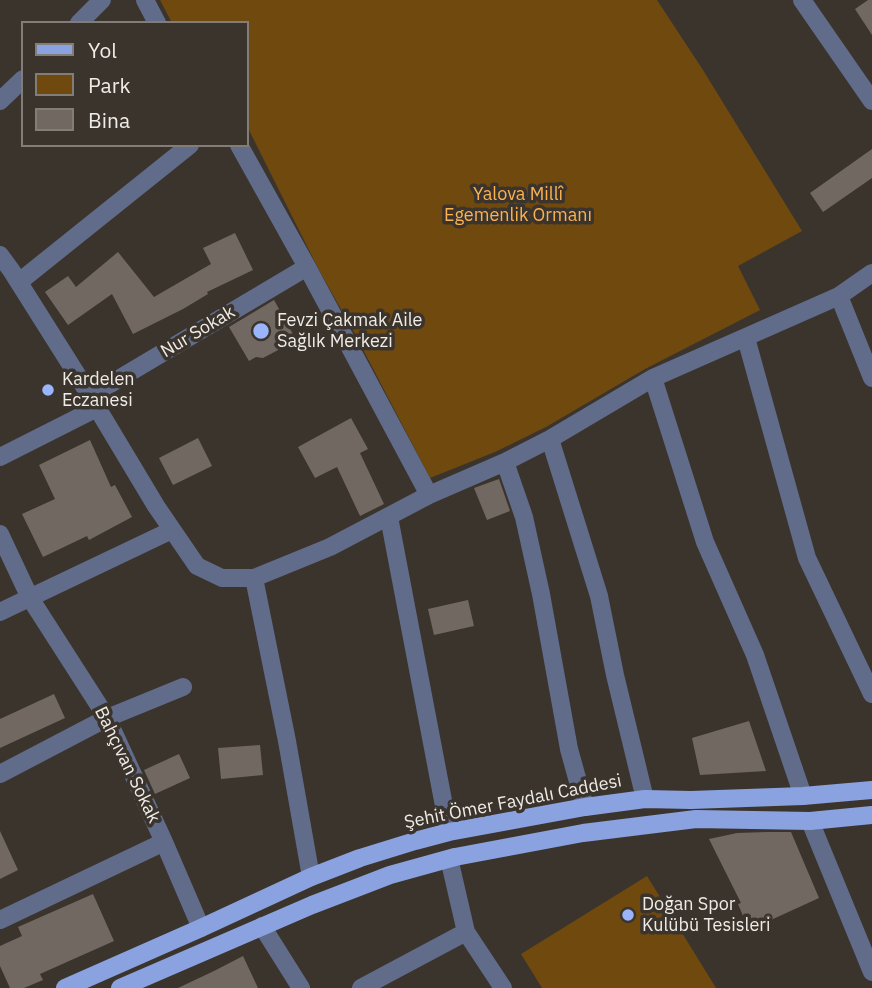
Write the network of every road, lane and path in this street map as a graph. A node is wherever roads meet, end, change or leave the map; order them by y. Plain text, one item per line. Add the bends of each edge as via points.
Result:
1 (102, 0) edge
2 (145, 0) edge
3 (802, 0) edge
4 (81, 21) edge
5 (156, 21) edge
6 (21, 81) edge
7 (0, 101) edge
8 (872, 101) edge
9 (188, 147) edge
10 (240, 147) edge
11 (0, 255) edge
12 (307, 267) junction
13 (872, 273) edge
14 (19, 282) junction
15 (839, 296) junction
16 (746, 338) junction
17 (653, 378) junction
18 (872, 378) edge
19 (94, 402) junction
20 (550, 439) junction
21 (0, 457) edge
22 (505, 462) junction
23 (429, 495) junction
24 (389, 517) junction
25 (172, 530) junction
26 (0, 534) edge
27 (254, 578) junction
28 (30, 598) junction
29 (0, 612) edge
30 (183, 687) dead end
31 (872, 694) edge
32 (107, 718) junction
33 (0, 774) edge
34 (872, 790) edge
35 (803, 796) junction
36 (645, 799) junction
37 (586, 807) junction
38 (872, 816) edge
39 (810, 821) junction
40 (449, 832) junction
41 (164, 842) junction
42 (455, 857) junction
43 (311, 877) junction
44 (0, 920) edge
45 (262, 926) junction
46 (201, 928) junction
47 (466, 932) junction
48 (872, 972) edge
49 (65, 988) edge
50 (120, 988) edge
51 (301, 988) edge
52 (362, 988) edge
53 (503, 988) edge

1 - 4 street
2 - 5 street
3 - 8 street
6 - 7 street
9 - 14 street
10 - 12 street
11 - 14 street
12 - 19 street, Nur Sokak
12 - 23 street
13 - 15 street
14 - 19 street
15 - 16 street
15 - 18 street
16 - 17 street
16 - 31 street via 807,558
17 - 20 street
17 - 35 street via 705,542 755,655
19 - 21 street, Nur Sokak
19 - 25 street
20 - 22 street
20 - 36 street via 599,596
22 - 23 street
22 - 37 street via 524,517 569,749
23 - 24 street
24 - 27 street
24 - 40 street
25 - 27 street via 197,566 222,578
25 - 28 street
26 - 28 street, Bahçıvan Sokak
27 - 43 street
28 - 29 street
28 - 32 street, Bahçıvan Sokak
30 - 32 street
32 - 33 street
32 - 41 street, Bahçıvan Sokak
34 - 35 main road, Şehit Ömer Faydalı Caddesi
35 - 36 main road, Şehit Ömer Faydalı Caddesi
36 - 37 main road, Şehit Ömer Faydalı Caddesi
37 - 40 main road, Şehit Ömer Faydalı Caddesi
38 - 39 main road
39 - 42 main road via 696,819 583,833
39 - 48 street
40 - 43 main road, Şehit Ömer Faydalı Caddesi
41 - 44 street
41 - 46 street, Bahçıvan Sokak
42 - 45 main road via 390,876
42 - 47 street via 451,867
43 - 46 main road, Şehit Ömer Faydalı Caddesi
45 - 50 main road
45 - 51 street
46 - 49 main road, Şehit Ömer Faydalı Caddesi
47 - 52 street
47 - 53 street

